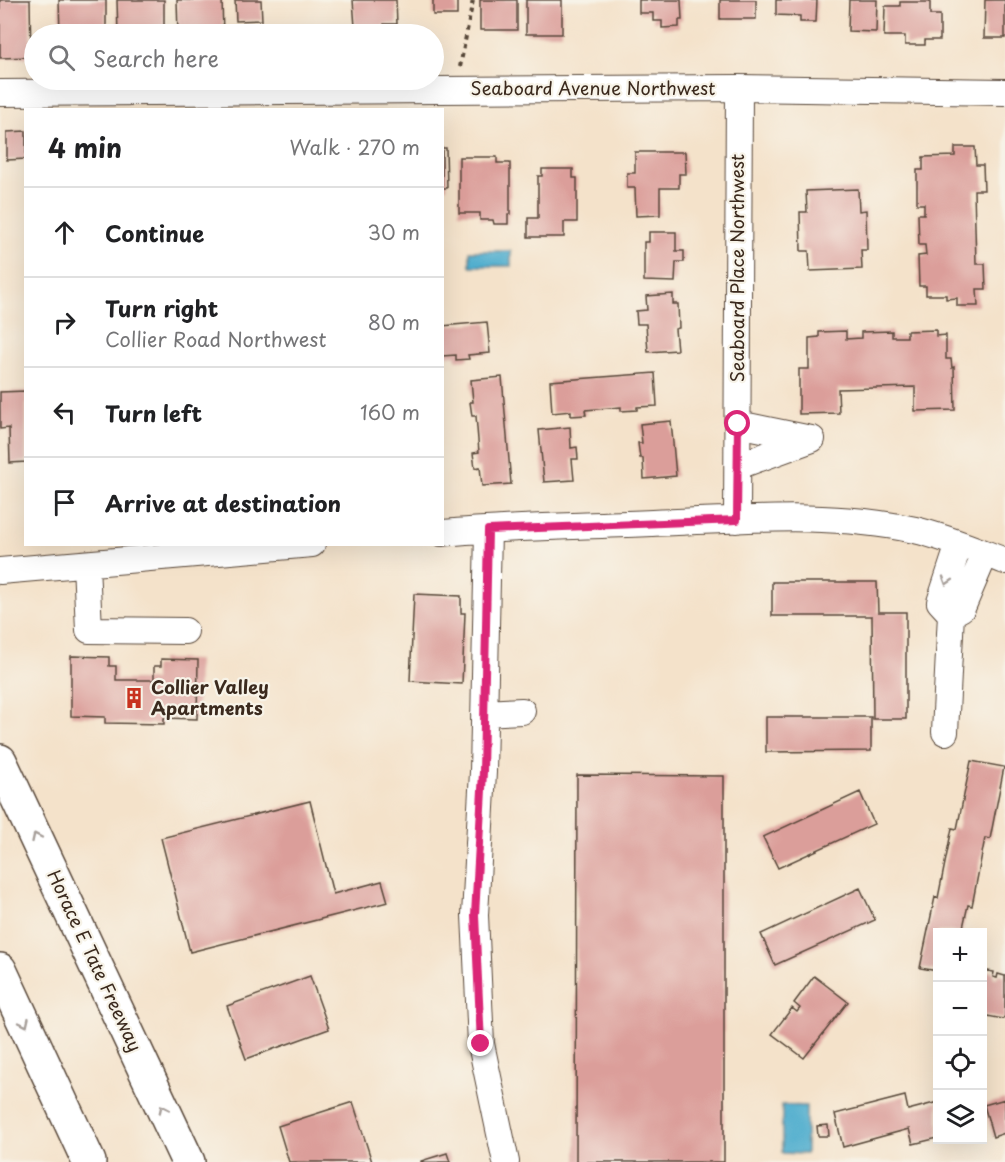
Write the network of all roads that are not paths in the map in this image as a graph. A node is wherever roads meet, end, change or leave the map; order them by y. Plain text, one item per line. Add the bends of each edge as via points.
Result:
1 (739, 88) junction
2 (1005, 92) edge
3 (0, 93) edge
4 (738, 424) junction
5 (738, 466) junction
6 (737, 520) junction
7 (488, 530) junction
8 (444, 533) edge
9 (959, 544) junction
10 (282, 546) edge
11 (218, 549) edge
12 (151, 551) edge
13 (995, 557) edge
14 (86, 564) junction
15 (0, 571) edge
16 (951, 614) junction
17 (185, 631) dead end
18 (522, 711) dead end
19 (484, 713) junction
20 (945, 732) dead end
21 (0, 761) edge
22 (0, 970) edge
23 (89, 1162) edge
24 (188, 1162) edge
25 (506, 1162) edge

1 - 2 street, Seaboard Avenue Northwest
1 - 3 street, Seaboard Avenue Northwest
1 - 4 street, Seaboard Place Northwest
4 - 5 street, Seaboard Place Northwest
4 - 5 street via 812,439
5 - 6 street, Seaboard Place Northwest
6 - 7 street
6 - 9 street via 836,519 877,523
7 - 8 street
7 - 19 street
9 - 13 street
9 -> 16 street via 940,602
10 - 11 street
11 - 12 street
12 - 14 street
13 - 16 street via 962,608
14 - 15 street
14 - 17 street via 89,630
16 - 20 street
18 - 19 street
19 - 25 street via 475,915 481,1044
24 -> 21 highway, Horace E Tate Freeway
22 -> 23 highway

